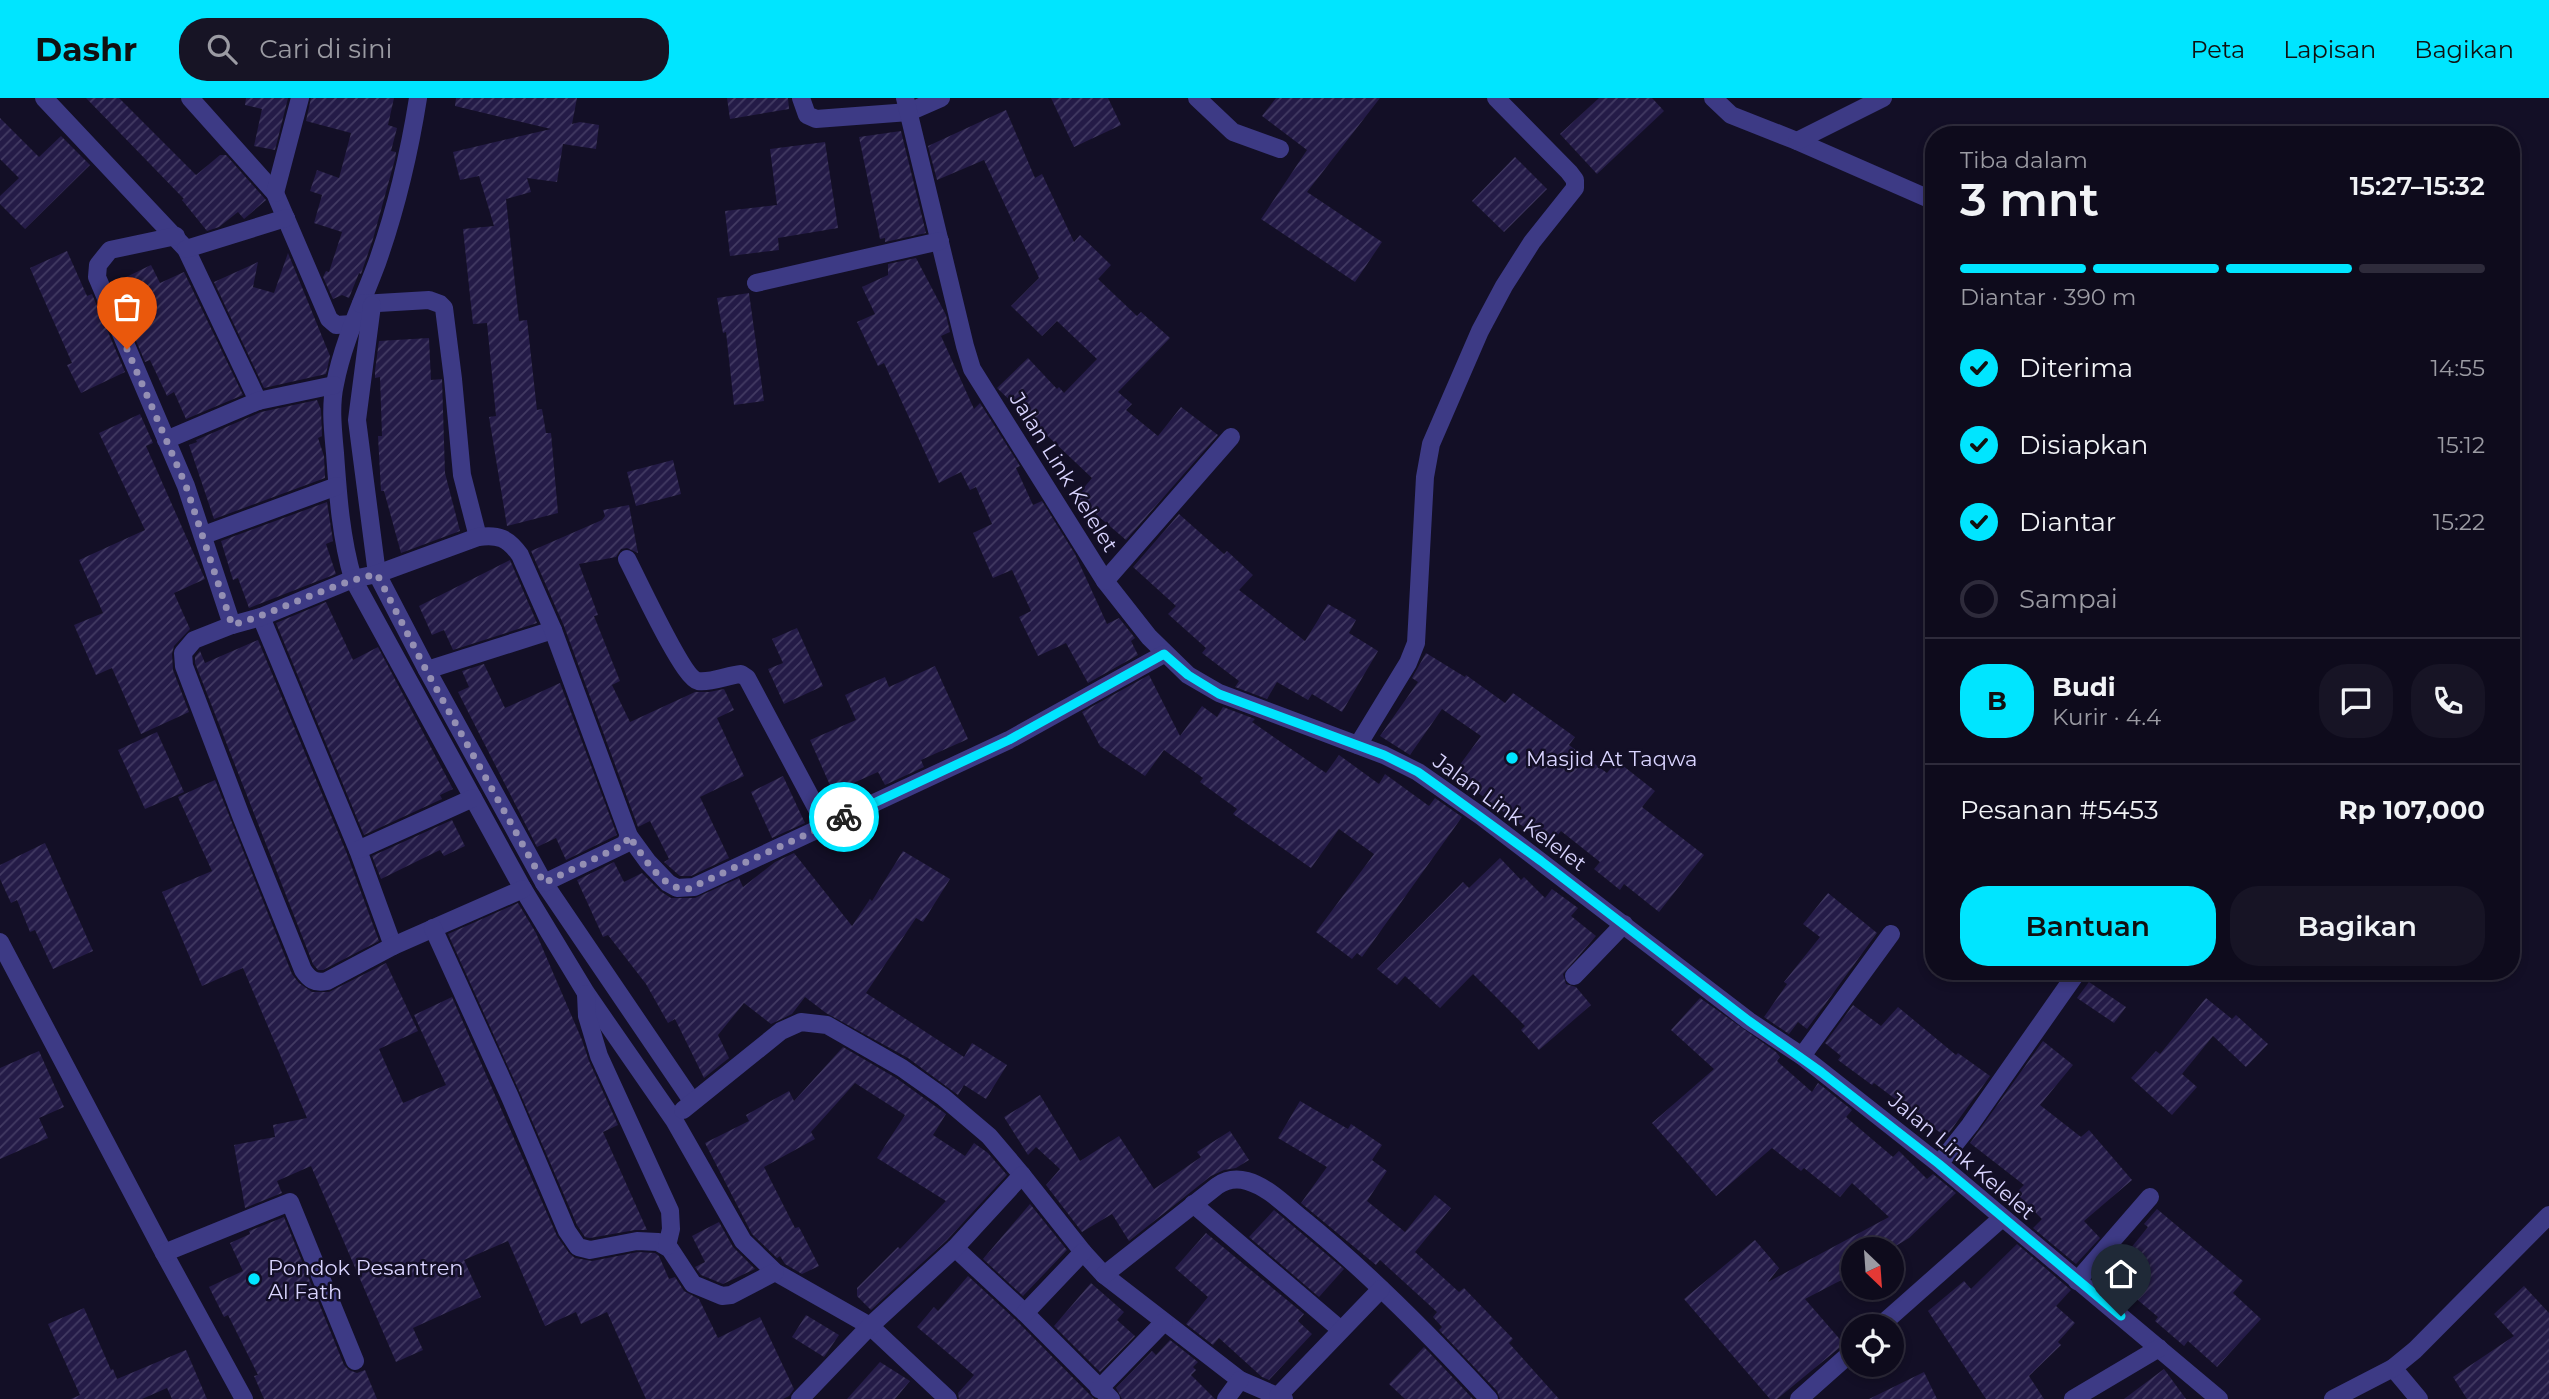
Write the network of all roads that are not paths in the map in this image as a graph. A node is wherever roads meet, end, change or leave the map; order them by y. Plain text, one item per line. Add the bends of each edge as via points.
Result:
1 (44, 98) edge
2 (190, 98) edge
3 (300, 98) edge
4 (418, 98) edge
5 (801, 98) edge
6 (941, 98) edge
7 (1197, 98) edge
8 (1496, 98) edge
9 (1713, 98) edge
10 (1883, 98) edge
11 (907, 105) edge
12 (1797, 141) junction
13 (1280, 149) dead end
14 (275, 194) junction
15 (1925, 197) edge
16 (286, 218) junction
17 (940, 241) junction
18 (181, 242) junction
19 (756, 283) dead end
20 (367, 304) junction
21 (353, 324) junction
22 (334, 385) junction
23 (258, 401) junction
24 (1231, 437) dead end
25 (166, 440) junction
26 (337, 486) junction
27 (204, 535) junction
28 (478, 537) junction
29 (627, 559) dead end
30 (377, 574) junction
31 (353, 579) junction
32 (1105, 581) junction
33 (261, 617) junction
34 (232, 625) junction
35 (553, 631) junction
36 (1164, 654) junction
37 (426, 670) junction
38 (1358, 745) junction
39 (475, 757) junction
40 (456, 768) junction
41 (473, 798) junction
42 (826, 826) junction
43 (629, 836) junction
44 (359, 850) junction
45 (544, 883) junction
46 (523, 889) junction
47 (1624, 924) junction
48 (433, 928) junction
49 (1891, 934) dead end
50 (0, 942) edge
51 (393, 946) junction
52 (1574, 976) dead end
53 (2072, 980) edge
54 (586, 993) junction
55 (1801, 1056) junction
56 (692, 1101) junction
57 (674, 1120) junction
58 (1939, 1164) junction
59 (1022, 1175) junction
60 (2150, 1197) dead end
61 (1192, 1204) junction
62 (2549, 1215) edge
63 (2002, 1218) junction
64 (667, 1246) junction
65 (955, 1248) junction
66 (1083, 1252) junction
67 (164, 1253) junction
68 (775, 1272) junction
69 (1104, 1275) junction
70 (2077, 1281) junction
71 (1381, 1289) junction
72 (1026, 1313) junction
73 (1894, 1314) edge
74 (1164, 1322) junction
75 (870, 1326) junction
76 (1340, 1330) junction
77 (2159, 1348) junction
78 (355, 1361) dead end
79 (1841, 1362) edge
80 (2393, 1368) junction
81 (1240, 1380) junction
82 (1105, 1394) edge
83 (1281, 1398) edge
84 (244, 1399) edge
85 (800, 1399) edge
86 (948, 1399) edge
87 (1226, 1399) edge
88 (1489, 1399) edge
89 (1799, 1399) edge
90 (2073, 1399) edge
91 (2219, 1399) edge
92 (2333, 1399) edge
93 (2419, 1399) edge

1 - 18 street
2 - 14 street
3 - 14 street
4 - 20 street via 409,155
5 - 11 street via 807,115 813,118
6 - 11 street
7 - 13 street via 1234,132
8 - 38 street via 1573,177 1575,188 1511,274 1480,331 1431,444 1424,477 1416,643
9 - 12 street via 1731,114
10 - 12 street
11 - 17 street, Jalan Link Kelelet
12 - 15 street
14 - 16 street
16 - 18 street
16 - 21 street via 328,319 336,325
17 - 19 street
17 - 32 street, Jalan Link Kelelet via 972,369
18 - 23 street
18 - 25 street via 110,250 96,271
20 - 21 street
20 - 28 street via 429,300 444,308 462,475
20 - 30 street via 357,421
21 - 22 street
22 - 23 street
22 - 26 street
23 - 25 street
24 - 32 street
25 - 27 street
26 - 27 street
26 - 31 street
27 - 34 street
28 - 30 street
28 - 35 street via 494,535 513,546
29 - 42 street via 691,677 700,681 741,674 747,678
30 - 31 street
30 - 37 street
31 - 33 street
31 - 40 street
32 - 36 street, Jalan Link Kelelet
33 - 34 street
33 - 44 street
34 - 51 street via 194,640 186,647 183,662 303,970 321,982
35 - 37 street
35 - 43 street
36 - 38 street, Jalan Link Kelelet via 1219,694
36 - 42 street via 1009,740
37 - 39 street
38 - 47 street, Jalan Link Kelelet via 1418,772
39 - 40 street
39 - 45 street
40 - 41 street
41 - 44 street
41 - 46 street
42 - 43 street via 683,889 660,876
43 - 45 street via 625,844
44 - 51 street
45 - 56 street
46 - 48 street
46 - 54 street
47 - 52 street
47 - 55 street, Jalan Link Kelelet
48 - 51 street
48 - 64 street via 575,1243 586,1250 637,1241
49 - 55 street
50 - 67 street
53 - 58 street
54 - 57 street
54 - 64 street via 587,1016 599,1056 670,1211
55 - 58 street, Jalan Link Kelelet
56 - 57 street
56 - 59 street via 781,1031 801,1022 821,1023 902,1068 943,1097 989,1136
57 - 68 street via 743,1241
58 - 63 street, Jalan Link Kelelet
59 - 65 street
59 - 66 street
60 - 70 street
61 - 69 street
61 - 71 street via 1227,1180 1253,1183 1332,1243
61 - 76 street
62 - 80 street
63 - 70 street, Jalan Link Kelelet
63 - 73 street
64 - 68 street via 693,1284 722,1296
65 - 72 street
65 - 75 street
66 - 69 street
66 - 72 street
67 - 78 street via 290,1202
67 - 84 street
68 - 75 street
69 - 74 street
70 - 77 street, Jalan Link Kelelet
71 - 76 street
71 - 88 street
72 - 82 street
74 - 81 street
74 - 82 street
75 - 85 street
75 - 86 street
76 - 83 street
77 - 90 street
77 - 91 street, Jalan Link Kelelet
79 - 89 street
80 - 92 street
80 - 93 street
81 - 83 street
81 - 87 street

